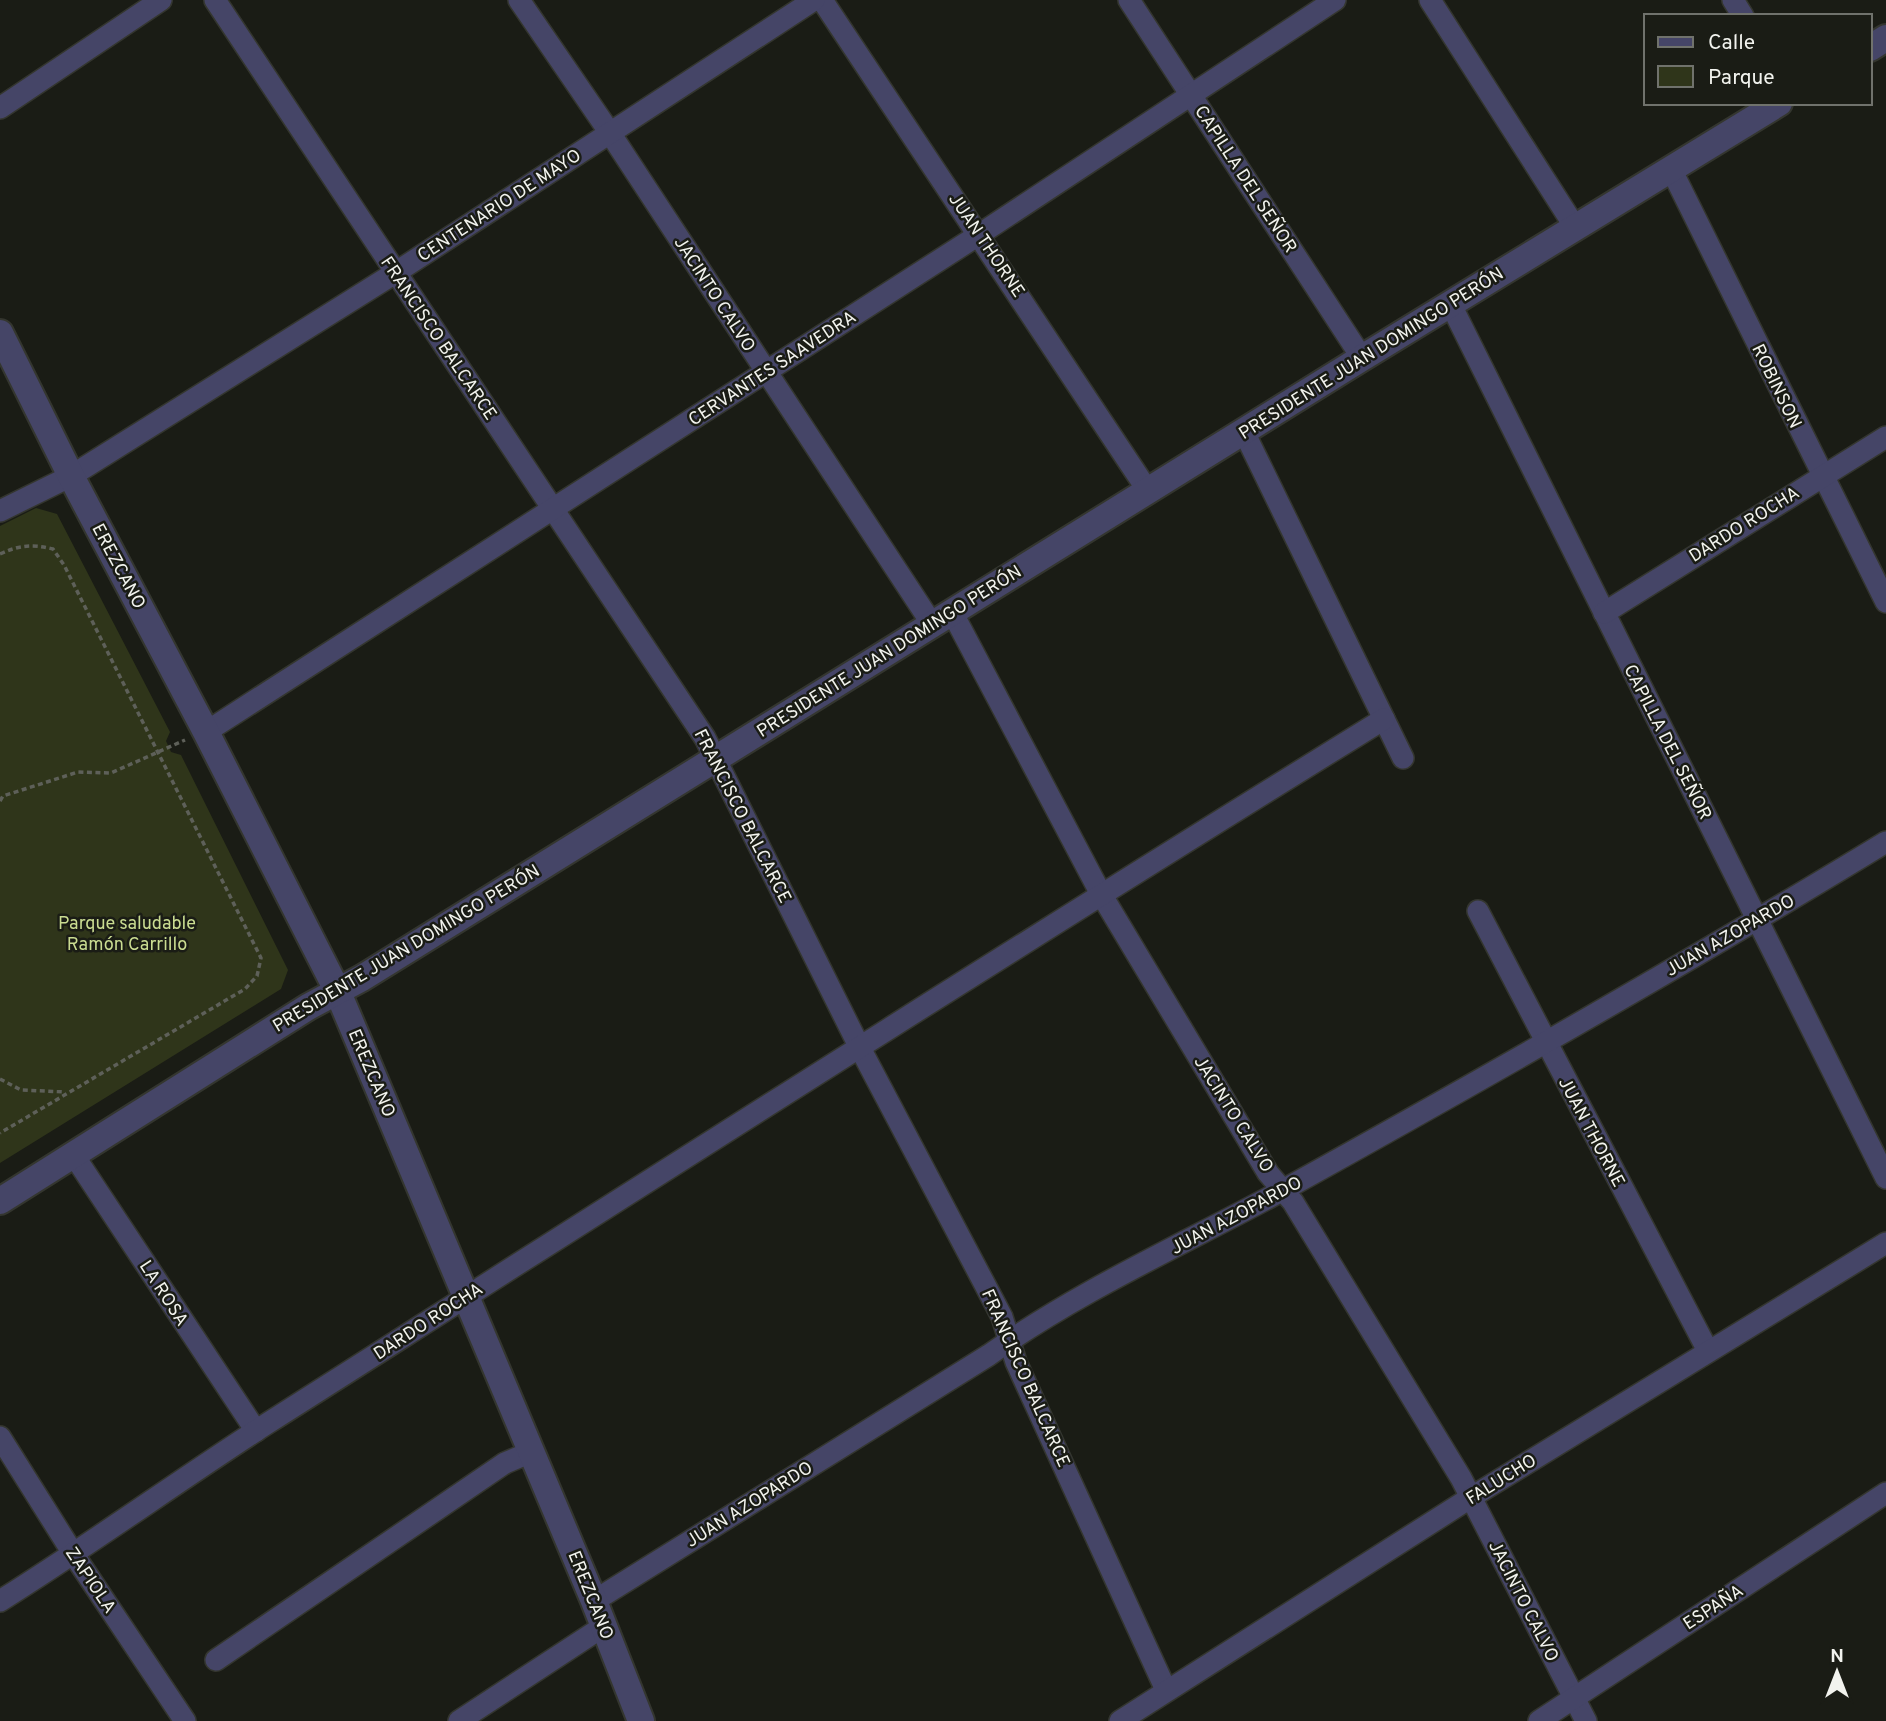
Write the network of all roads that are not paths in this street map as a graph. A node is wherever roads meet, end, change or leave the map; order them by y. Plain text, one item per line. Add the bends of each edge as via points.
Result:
1 (161, 0) edge
2 (215, 0) edge
3 (519, 0) edge
4 (814, 0) edge
5 (822, 0) edge
6 (1129, 0) edge
7 (1335, 0) edge
8 (1430, 0) edge
9 (1191, 94) junction
10 (1776, 105) edge
11 (0, 108) edge
12 (610, 133) junction
13 (1671, 169) junction
14 (1575, 227) junction
15 (980, 234) junction
16 (395, 273) junction
17 (1451, 305) junction
18 (0, 333) edge
19 (1362, 358) junction
20 (766, 372) junction
21 (1244, 432) junction
22 (1886, 437) edge
23 (1821, 475) junction
24 (71, 476) junction
25 (1149, 491) junction
26 (552, 507) junction
27 (0, 511) edge
28 (1886, 602) edge
29 (1604, 613) junction
30 (942, 618) junction
31 (1384, 719) junction
32 (206, 732) junction
33 (715, 758) junction
34 (1403, 758) dead end
35 (1886, 842) edge
36 (1101, 894) junction
37 (1478, 911) dead end
38 (1757, 920) junction
39 (337, 990) junction
40 (1545, 1042) junction
41 (860, 1048) junction
42 (73, 1154) junction
43 (1886, 1178) edge
44 (1283, 1190) junction
45 (0, 1201) edge
46 (1886, 1242) edge
47 (466, 1297) junction
48 (1009, 1341) junction
49 (1708, 1351) junction
50 (256, 1431) junction
51 (0, 1437) edge
52 (531, 1452) junction
53 (1886, 1493) edge
54 (1471, 1497) junction
55 (74, 1555) junction
56 (0, 1601) edge
57 (594, 1601) junction
58 (604, 1626) junction
59 (216, 1660) dead end
60 (1166, 1690) junction
61 (1574, 1698) junction
62 (185, 1721) edge
63 (460, 1721) edge
64 (641, 1721) edge
65 (1120, 1721) edge
66 (1539, 1721) edge
67 (1587, 1721) edge

1 - 11 street
2 - 16 street, FRANCISCO BALCARCE
3 - 12 street, JACINTO CALVO
4 - 12 street, CENTENARIO DE MAYO
5 - 15 street, JUAN THORNE
6 - 9 street, CAPILLA DEL SEÑOR
7 - 9 street, CERVANTES SAAVEDRA
8 - 14 street
9 - 15 street, CERVANTES SAAVEDRA
9 - 19 street, CAPILLA DEL SEÑOR
10 - 13 street, PRESIDENTE JUAN DOMINGO PERÓN
12 - 16 street, CENTENARIO DE MAYO
12 - 20 street, JACINTO CALVO
13 - 14 street, PRESIDENTE JUAN DOMINGO PERÓN
13 - 23 street, ROBINSON
14 - 17 street, PRESIDENTE JUAN DOMINGO PERÓN
15 - 20 street, CERVANTES SAAVEDRA
15 - 25 street, JUAN THORNE
16 - 24 street, CENTENARIO DE MAYO
16 - 26 street, FRANCISCO BALCARCE
17 - 19 street, PRESIDENTE JUAN DOMINGO PERÓN
17 - 29 street, CAPILLA DEL SEÑOR
18 - 24 street, EREZCANO
19 - 21 street, PRESIDENTE JUAN DOMINGO PERÓN
20 - 26 street, CERVANTES SAAVEDRA
20 - 30 street, JACINTO CALVO
21 - 25 street, PRESIDENTE JUAN DOMINGO PERÓN
21 - 31 street
22 - 23 street, DARDO ROCHA
23 - 28 street, ROBINSON
23 - 29 street, DARDO ROCHA
24 - 27 street, CENTENARIO DE MAYO
24 - 32 street, EREZCANO
25 - 30 street, PRESIDENTE JUAN DOMINGO PERÓN
26 - 32 street, CERVANTES SAAVEDRA
26 - 33 street, FRANCISCO BALCARCE
29 - 38 street, CAPILLA DEL SEÑOR
30 - 33 street, PRESIDENTE JUAN DOMINGO PERÓN
30 - 36 street, JACINTO CALVO
31 - 34 street
31 - 36 street, DARDO ROCHA
32 - 39 street, EREZCANO
33 - 39 street, PRESIDENTE JUAN DOMINGO PERÓN
33 - 41 street, FRANCISCO BALCARCE
35 - 38 street, JUAN AZOPARDO
36 - 41 street, DARDO ROCHA
36 - 44 street, JACINTO CALVO via 1268,1173
37 - 40 street, JUAN THORNE
38 - 40 street, JUAN AZOPARDO
38 - 43 street, CAPILLA DEL SEÑOR
39 - 42 street, PRESIDENTE JUAN DOMINGO PERÓN
39 - 47 street, EREZCANO
40 - 44 street, JUAN AZOPARDO
40 - 49 street, JUAN THORNE
41 - 47 street, DARDO ROCHA
41 - 48 street, FRANCISCO BALCARCE via 1002,1317
42 - 45 street, PRESIDENTE JUAN DOMINGO PERÓN
42 - 50 street, LA ROSA
44 - 48 street, JUAN AZOPARDO
44 - 54 street, JACINTO CALVO
46 - 49 street, FALUCHO
47 - 50 street, DARDO ROCHA
47 - 52 street, EREZCANO
48 - 57 street, JUAN AZOPARDO
48 - 60 street, FRANCISCO BALCARCE
49 - 54 street, FALUCHO
50 - 55 street, DARDO ROCHA
51 - 55 street, ZAPIOLA
52 - 57 street, EREZCANO
52 - 59 street via 505,1463
53 - 61 street, ESPAÑA
54 - 60 street, FALUCHO
54 - 61 street, JACINTO CALVO
55 - 56 street, DARDO ROCHA
55 - 62 street, ZAPIOLA
57 - 58 street, EREZCANO
58 - 63 street
58 - 64 street, EREZCANO
60 - 65 street, FALUCHO
61 - 66 street, ESPAÑA
61 - 67 street, JACINTO CALVO

